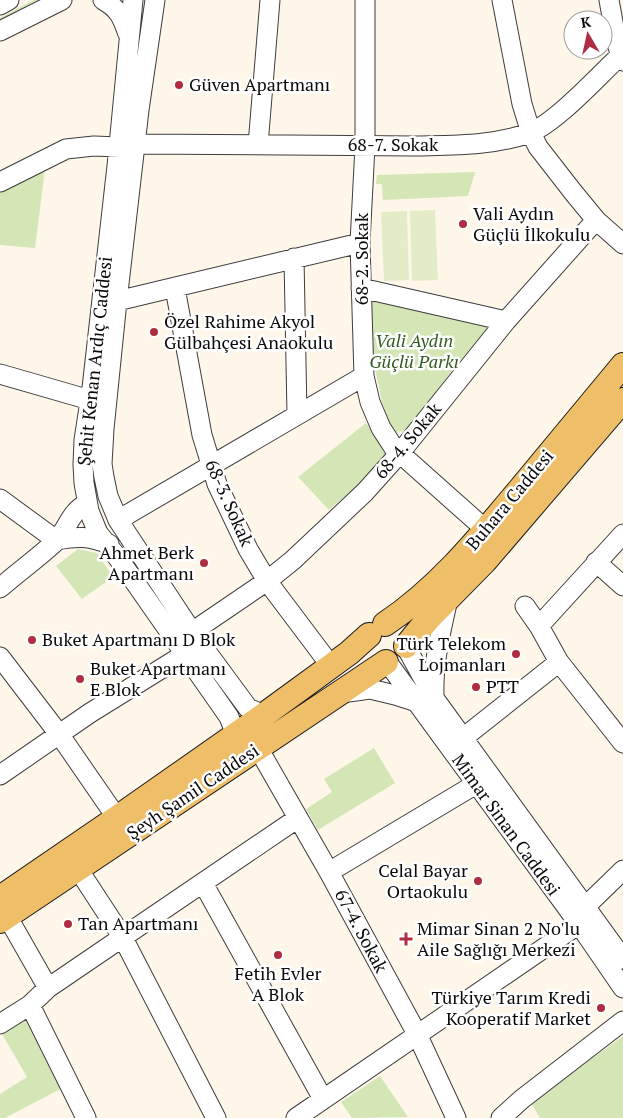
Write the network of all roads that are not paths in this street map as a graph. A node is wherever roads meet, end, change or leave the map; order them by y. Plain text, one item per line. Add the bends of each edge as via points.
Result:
1 (9, 0) edge
2 (103, 0) edge
3 (133, 0) edge
4 (155, 0) edge
5 (270, 0) edge
6 (365, 0) edge
7 (502, 0) edge
8 (609, 0) edge
9 (63, 1) edge
10 (0, 5) edge
11 (618, 26) edge
12 (0, 31) edge
13 (129, 37) junction
14 (622, 58) edge
15 (531, 133) junction
16 (127, 145) junction
17 (258, 145) junction
18 (365, 146) junction
19 (0, 182) edge
20 (596, 220) junction
21 (360, 243) junction
22 (623, 244) edge
23 (294, 258) junction
24 (175, 288) junction
25 (361, 288) junction
26 (117, 301) junction
27 (506, 322) junction
28 (623, 365) edge
29 (0, 374) edge
30 (364, 376) junction
31 (90, 400) junction
32 (623, 400) edge
33 (298, 415) junction
34 (399, 454) junction
35 (210, 466) junction
36 (108, 496) junction
37 (0, 498) edge
38 (87, 503) junction
39 (122, 526) junction
40 (486, 530) junction
41 (623, 534) edge
42 (56, 540) junction
43 (106, 543) junction
44 (596, 562) junction
45 (267, 580) junction
46 (623, 586) edge
47 (0, 588) edge
48 (448, 600) junction
49 (525, 606) dead end
50 (539, 626) junction
51 (377, 629) junction
52 (192, 632) junction
53 (406, 646) junction
54 (185, 654) junction
55 (0, 657) edge
56 (558, 662) junction
57 (387, 663) junction
58 (331, 666) junction
59 (340, 693) junction
60 (425, 700) junction
61 (264, 714) junction
62 (59, 734) junction
63 (232, 738) junction
64 (463, 738) junction
65 (623, 743) edge
66 (258, 748) junction
67 (0, 775) edge
68 (476, 784) junction
69 (117, 818) junction
70 (298, 818) junction
71 (78, 869) junction
72 (623, 870) edge
73 (329, 872) junction
74 (203, 883) junction
75 (586, 906) junction
76 (2, 912) edge
77 (579, 924) junction
78 (123, 938) junction
79 (623, 959) edge
80 (48, 988) junction
81 (623, 988) edge
82 (30, 1005) junction
83 (623, 1021) edge
84 (0, 1024) edge
85 (417, 1034) junction
86 (323, 1099) junction
87 (86, 1118) edge
88 (216, 1118) edge
89 (296, 1118) edge
90 (456, 1118) edge
91 (501, 1118) edge

1 - 10 street
2 - 13 street via 119,12
3 - 13 street, Şehit Kenan Ardıç Caddesi
4 - 16 street, Şehit Kenan Ardıç Caddesi
5 - 17 street
6 - 18 street, 68-2. Sokak
7 - 15 street via 522,104
8 - 11 street
9 - 12 street
11 - 14 street
13 - 16 street, Şehit Kenan Ardıç Caddesi
14 - 15 street, 68-7. Sokak via 560,113
15 - 18 street, 68-7. Sokak via 459,145
15 - 20 street via 548,160
16 - 17 street, 68-7. Sokak
16 - 19 street, 68-7. Sokak via 66,149
16 - 26 street, Şehit Kenan Ardıç Caddesi
16 - 31 street, Şehit Kenan Ardıç Caddesi
17 - 18 street, 68-7. Sokak
18 - 21 street, 68-2. Sokak
20 - 22 street
20 - 27 street, 68-4. Sokak
21 - 23 street
21 - 25 street, 68-2. Sokak
23 - 24 street
23 - 33 street
24 - 26 street
24 - 35 street, 68-3. Sokak
25 - 27 street
25 - 30 street, 68-2. Sokak
26 - 36 street, Şehit Kenan Ardıç Caddesi via 102,464
27 - 34 street, 68-4. Sokak
28 - 40 main road, Buhara Caddesi
29 - 31 street
30 - 33 street
30 - 34 street, 68-2. Sokak via 381,428
31 - 38 street, Şehit Kenan Ardıç Caddesi via 83,464
32 - 48 main road, Buhara Caddesi
33 - 35 street
34 - 40 street, 68-2. Sokak
34 - 45 street, 68-4. Sokak via 320,535
35 - 39 street
35 - 45 street, 68-3. Sokak via 248,549
36 - 38 street via 96,493
36 - 39 street, Şehit Kenan Ardıç Caddesi
37 - 42 street
38 - 42 street via 71,516
38 - 43 street, Şehit Kenan Ardıç Caddesi via 98,533
39 - 43 street via 125,536 120,543
39 - 52 street, Şehit Kenan Ardıç Caddesi
40 - 51 main road, Buhara Caddesi via 436,583
41 - 44 street
42 - 43 street via 81,536
42 - 47 street
43 - 54 street, Şehit Kenan Ardıç Caddesi
44 - 46 street
44 - 50 street
45 - 52 street, 68-4. Sokak
45 - 58 street, 68-3. Sokak
48 - 53 main road, Buhara Caddesi
48 - 60 street
49 - 50 street
50 - 56 street
51 - 53 main road via 395,625 406,638
51 - 57 main road via 368,642 370,653 375,659
51 - 58 main road, Şeyh Şamil Caddesi
52 - 61 street, Şehit Kenan Ardıç Caddesi via 248,708
53 - 57 main road via 398,659
53 - 60 street, Mimar Sinan Caddesi
54 - 62 street
54 - 63 street, Şehit Kenan Ardıç Caddesi via 229,717 233,727
55 - 62 street
56 - 64 street
56 - 65 street
57 - 59 main road, Şeyh Şamil Caddesi
57 - 60 street, Mimar Sinan Caddesi
58 - 61 main road, Şeyh Şamil Caddesi
59 - 60 street via 370,689
59 - 66 main road, Şeyh Şamil Caddesi
60 - 64 street, Mimar Sinan Caddesi
60 - 68 street, Mimar Sinan Caddesi
61 - 63 main road, Şeyh Şamil Caddesi
62 - 67 street
62 - 69 street
63 - 69 main road, Şeyh Şamil Caddesi
64 - 75 street, Mimar Sinan Caddesi
66 - 70 street, 67-4. Sokak
66 - 71 main road, Şeyh Şamil Caddesi
68 - 73 street
68 - 77 street, Mimar Sinan Caddesi
69 - 76 main road, Şeyh Şamil Caddesi
70 - 73 street, 67-4. Sokak
70 - 74 street
71 - 76 main road, Şeyh Şamil Caddesi
71 - 78 street
72 - 75 street
73 - 85 street, 67-4. Sokak
74 - 78 street
74 - 86 street
75 - 79 street, Mimar Sinan Caddesi
76 - 80 street
77 - 81 street, Mimar Sinan Caddesi
77 - 85 street
78 - 80 street
78 - 88 street
80 - 82 street
82 - 84 street
82 - 87 street
83 - 91 street
85 - 86 street
85 - 90 street, 67-4. Sokak
86 - 89 street

